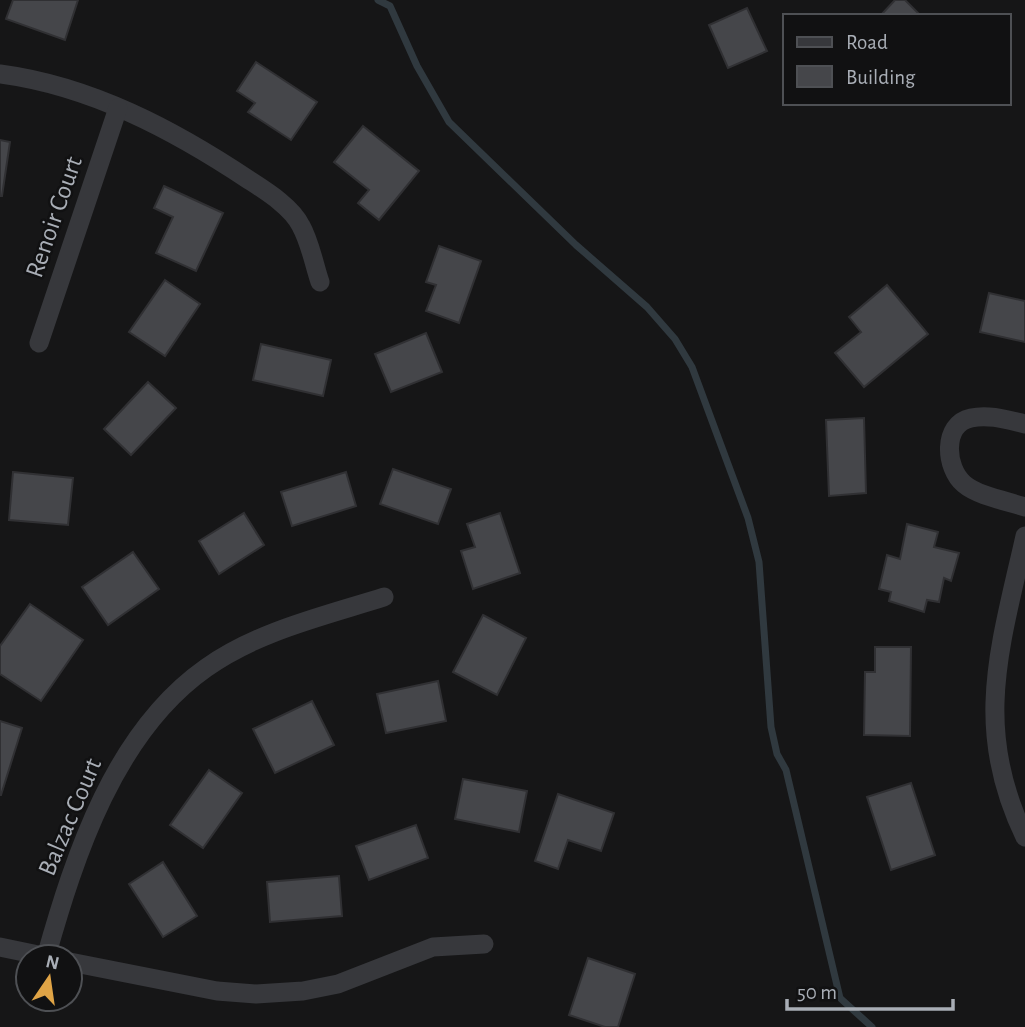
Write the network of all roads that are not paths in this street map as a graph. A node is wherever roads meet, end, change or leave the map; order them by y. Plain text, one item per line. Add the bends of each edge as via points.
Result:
1 (0, 74) edge
2 (118, 107) junction
3 (320, 282) dead end
4 (39, 343) dead end
5 (1025, 424) edge
6 (1025, 507) edge
7 (1025, 536) edge
8 (384, 597) dead end
9 (1025, 837) edge
10 (51, 943) edge
11 (484, 944) dead end
12 (84, 964) edge

1 - 2 street via 40,81
2 - 3 street via 191,141 269,194 301,224
2 - 4 street, Renoir Court
5 - 6 street via 992,417 962,421 954,429 949,456 953,471 965,486
7 - 9 street via 995,671 993,707 1003,786
8 - 10 street, Balzac Court via 247,645 206,668 163,705 121,761 104,795
11 - 12 street via 433,947 338,984 257,994 217,991

